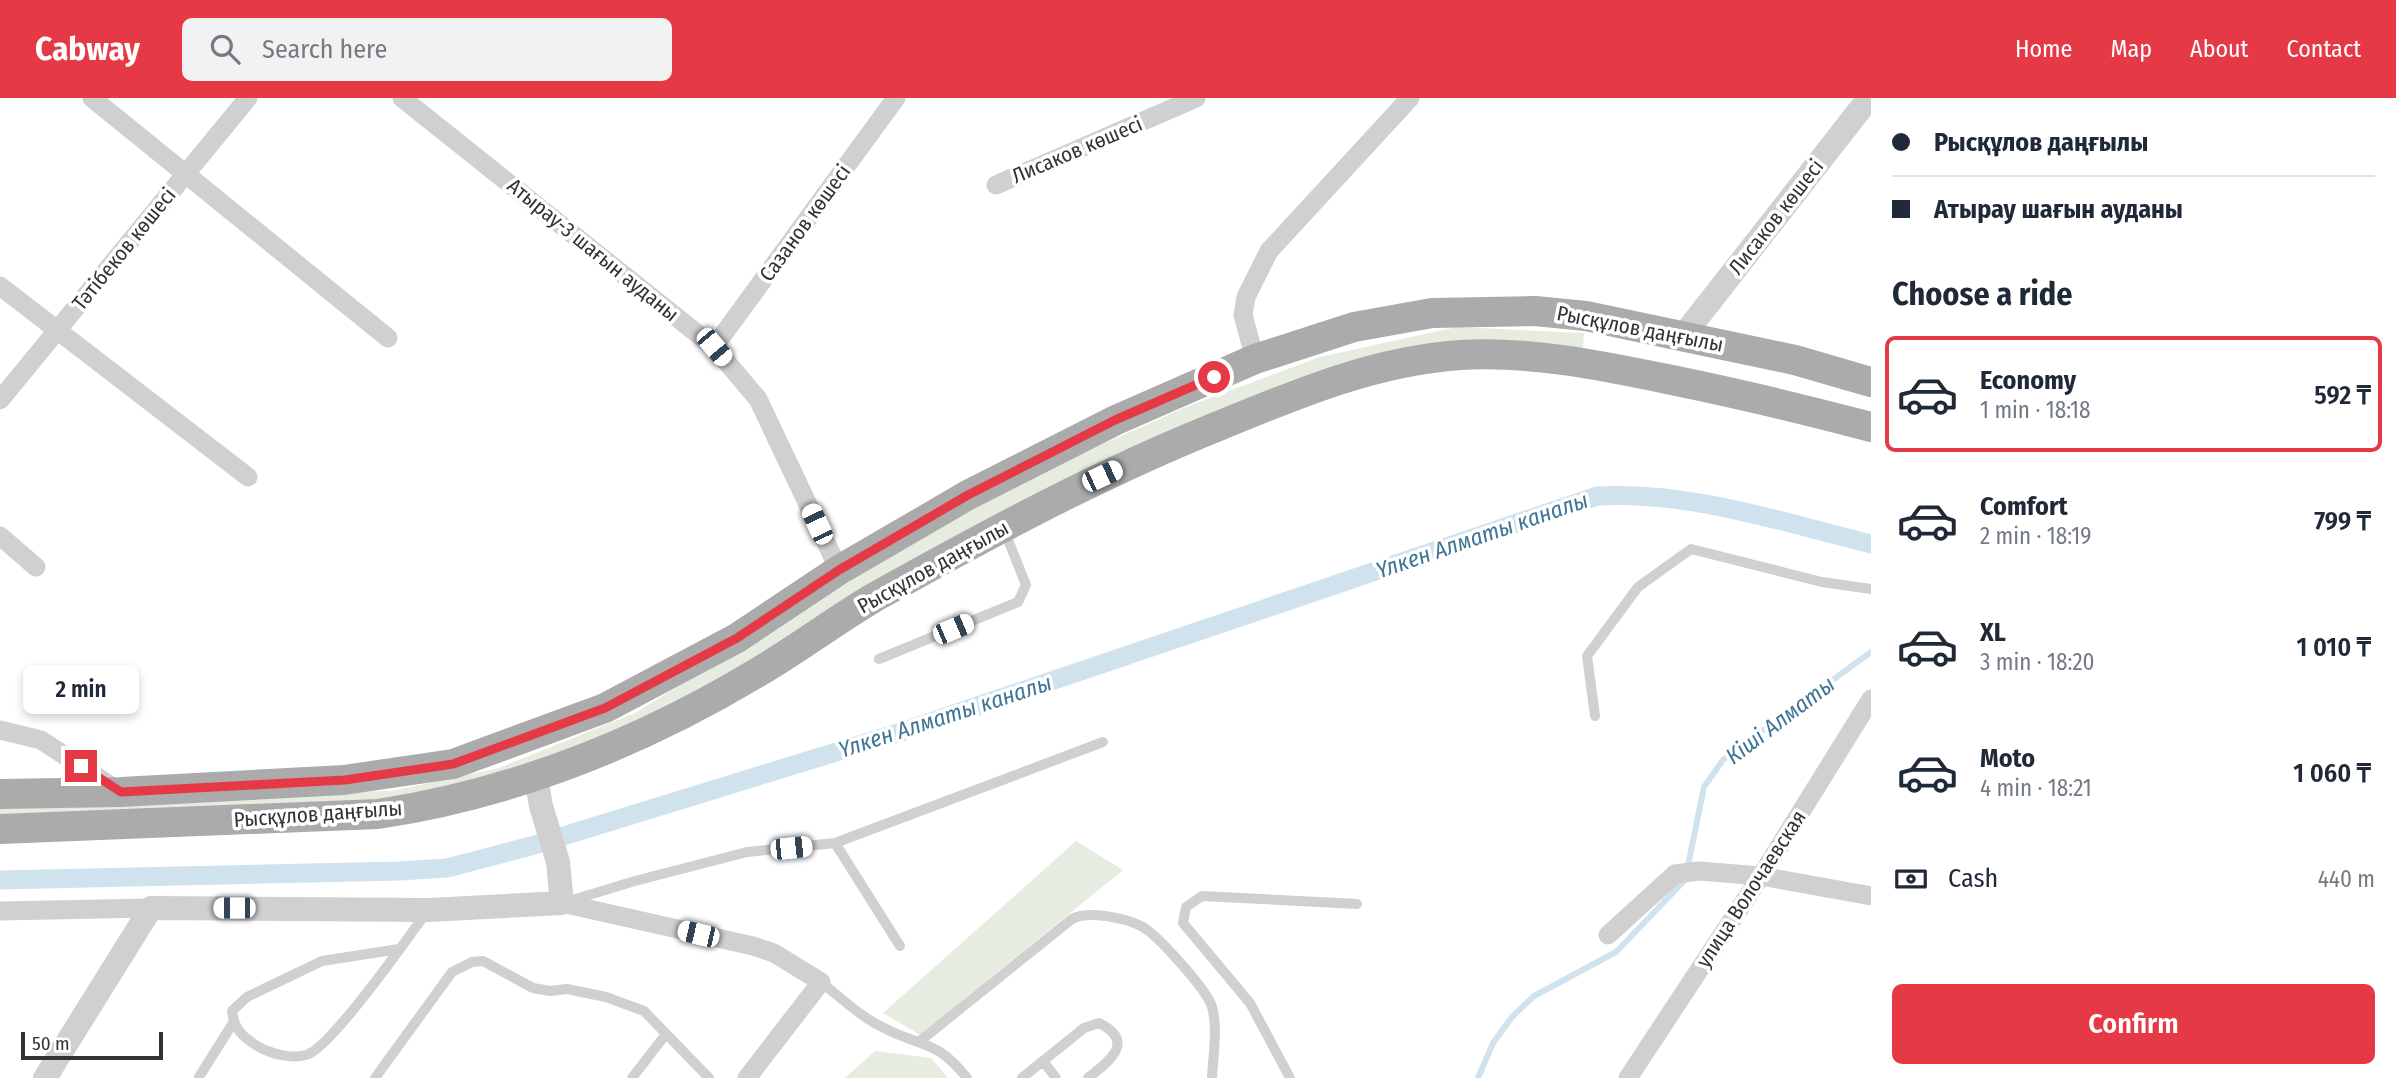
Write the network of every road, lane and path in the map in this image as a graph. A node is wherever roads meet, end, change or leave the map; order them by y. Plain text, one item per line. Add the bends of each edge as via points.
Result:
1 (92, 98) edge
2 (248, 98) edge
3 (402, 98) edge
4 (896, 98) edge
5 (1196, 98) edge
6 (1410, 98) edge
7 (1869, 98) edge
8 (185, 174) junction
9 (996, 185) dead end
10 (0, 286) edge
11 (57, 330) junction
12 (1683, 336) junction
13 (388, 338) dead end
14 (714, 347) junction
15 (1746, 349) junction
16 (1255, 359) junction
17 (1871, 382) edge
18 (1733, 393) junction
19 (0, 400) edge
20 (1871, 427) edge
21 (247, 477) dead end
22 (1004, 528) junction
23 (0, 536) edge
24 (36, 567) dead end
25 (839, 570) junction
26 (1871, 589) edge
27 (879, 659) dead end
28 (1871, 699) edge
29 (1595, 716) dead end
30 (0, 730) edge
31 (1103, 742) dead end
32 (121, 792) junction
33 (538, 792) junction
34 (0, 794) edge
35 (0, 829) edge
36 (835, 844) junction
37 (1761, 876) junction
38 (1871, 896) edge
39 (562, 903) junction
40 (1357, 904) dead end
41 (150, 908) junction
42 (429, 910) junction
43 (0, 911) edge
44 (1608, 935) dead end
45 (900, 946) dead end
46 (399, 949) junction
47 (821, 982) junction
48 (233, 1023) junction
49 (666, 1034) junction
50 (920, 1041) junction
51 (1043, 1061) junction
52 (44, 1078) edge
53 (201, 1078) edge
54 (375, 1078) edge
55 (632, 1078) edge
56 (709, 1078) edge
57 (747, 1078) edge
58 (967, 1078) edge
59 (1022, 1078) edge
60 (1056, 1078) edge
61 (1088, 1078) edge
62 (1212, 1078) edge
63 (1290, 1078) edge
64 (1628, 1078) edge

1 - 8 street
2 - 8 street, Тәтібеков көшесі
3 - 14 street, Атырау-3 шағын ауданы
4 - 14 street, Сазанов көшесі
5 - 9 street, Лисаков көшесі
6 - 16 street via 1269,251 1246,297 1243,315
7 - 12 street, Лисаков көшесі
8 - 11 street, Тәтібеков көшесі
8 - 13 street
10 - 11 street
11 - 19 street, Тәтібеков көшесі
11 - 21 street
12 - 15 main road, Рысқұлов даңғылы
12 - 16 main road, Рысқұлов даңғылы via 1586,316 1535,311 1432,313 1354,327
14 - 25 street, Атырау-3 шағын ауданы via 758,399
15 - 17 main road, Рысқұлов даңғылы
15 - 18 main road via 1758,361 1757,378
16 - 25 main road, Рысқұлов даңғылы via 1115,420 968,495
18 - 20 main road, Рысқұлов даңғылы
18 - 22 main road, Рысқұлов даңғылы via 1571,360 1463,355 1417,360 1340,378 1164,448
22 - 27 lane via 1026,585 1018,602
22 - 33 main road, Рысқұлов даңғылы via 872,599 761,671
23 - 24 street
25 - 32 main road, Рысқұлов даңғылы via 737,638 605,708 453,764 345,780
26 - 29 lane via 1822,582 1690,549 1638,587 1587,656
28 - 37 street, улица Волочаевская
30 - 32 street via 41,740
31 - 36 lane
32 - 34 main road, Рысқұлов даңғылы
33 - 35 main road, Рысқұлов даңғылы via 378,814
33 - 39 street via 558,862
36 - 39 lane via 747,852
36 - 45 lane
37 - 38 street
37 - 44 street via 1699,871 1675,874
37 - 64 street, улица Волочаевская
39 - 42 street
39 - 47 street via 753,946
40 - 63 lane via 1202,895 1186,907 1183,923 1250,1003
41 - 42 street
41 - 43 street
41 - 52 street
42 - 46 lane
46 - 48 lane via 323,961 247,997 232,1012
46 - 48 lane via 338,1030 308,1055 268,1052 244,1038
47 - 50 lane via 872,1021
47 - 57 street
48 - 53 lane
49 - 54 lane via 644,1012 606,997 533,988 483,961 472,962 452,972
49 - 55 lane
49 - 56 lane
50 - 58 lane via 942,1051
50 - 62 lane via 1072,919 1094,915 1143,926 1207,995 1214,1019
51 - 59 lane
51 - 60 lane
51 - 61 lane via 1084,1028 1099,1023 1115,1036 1117,1050

